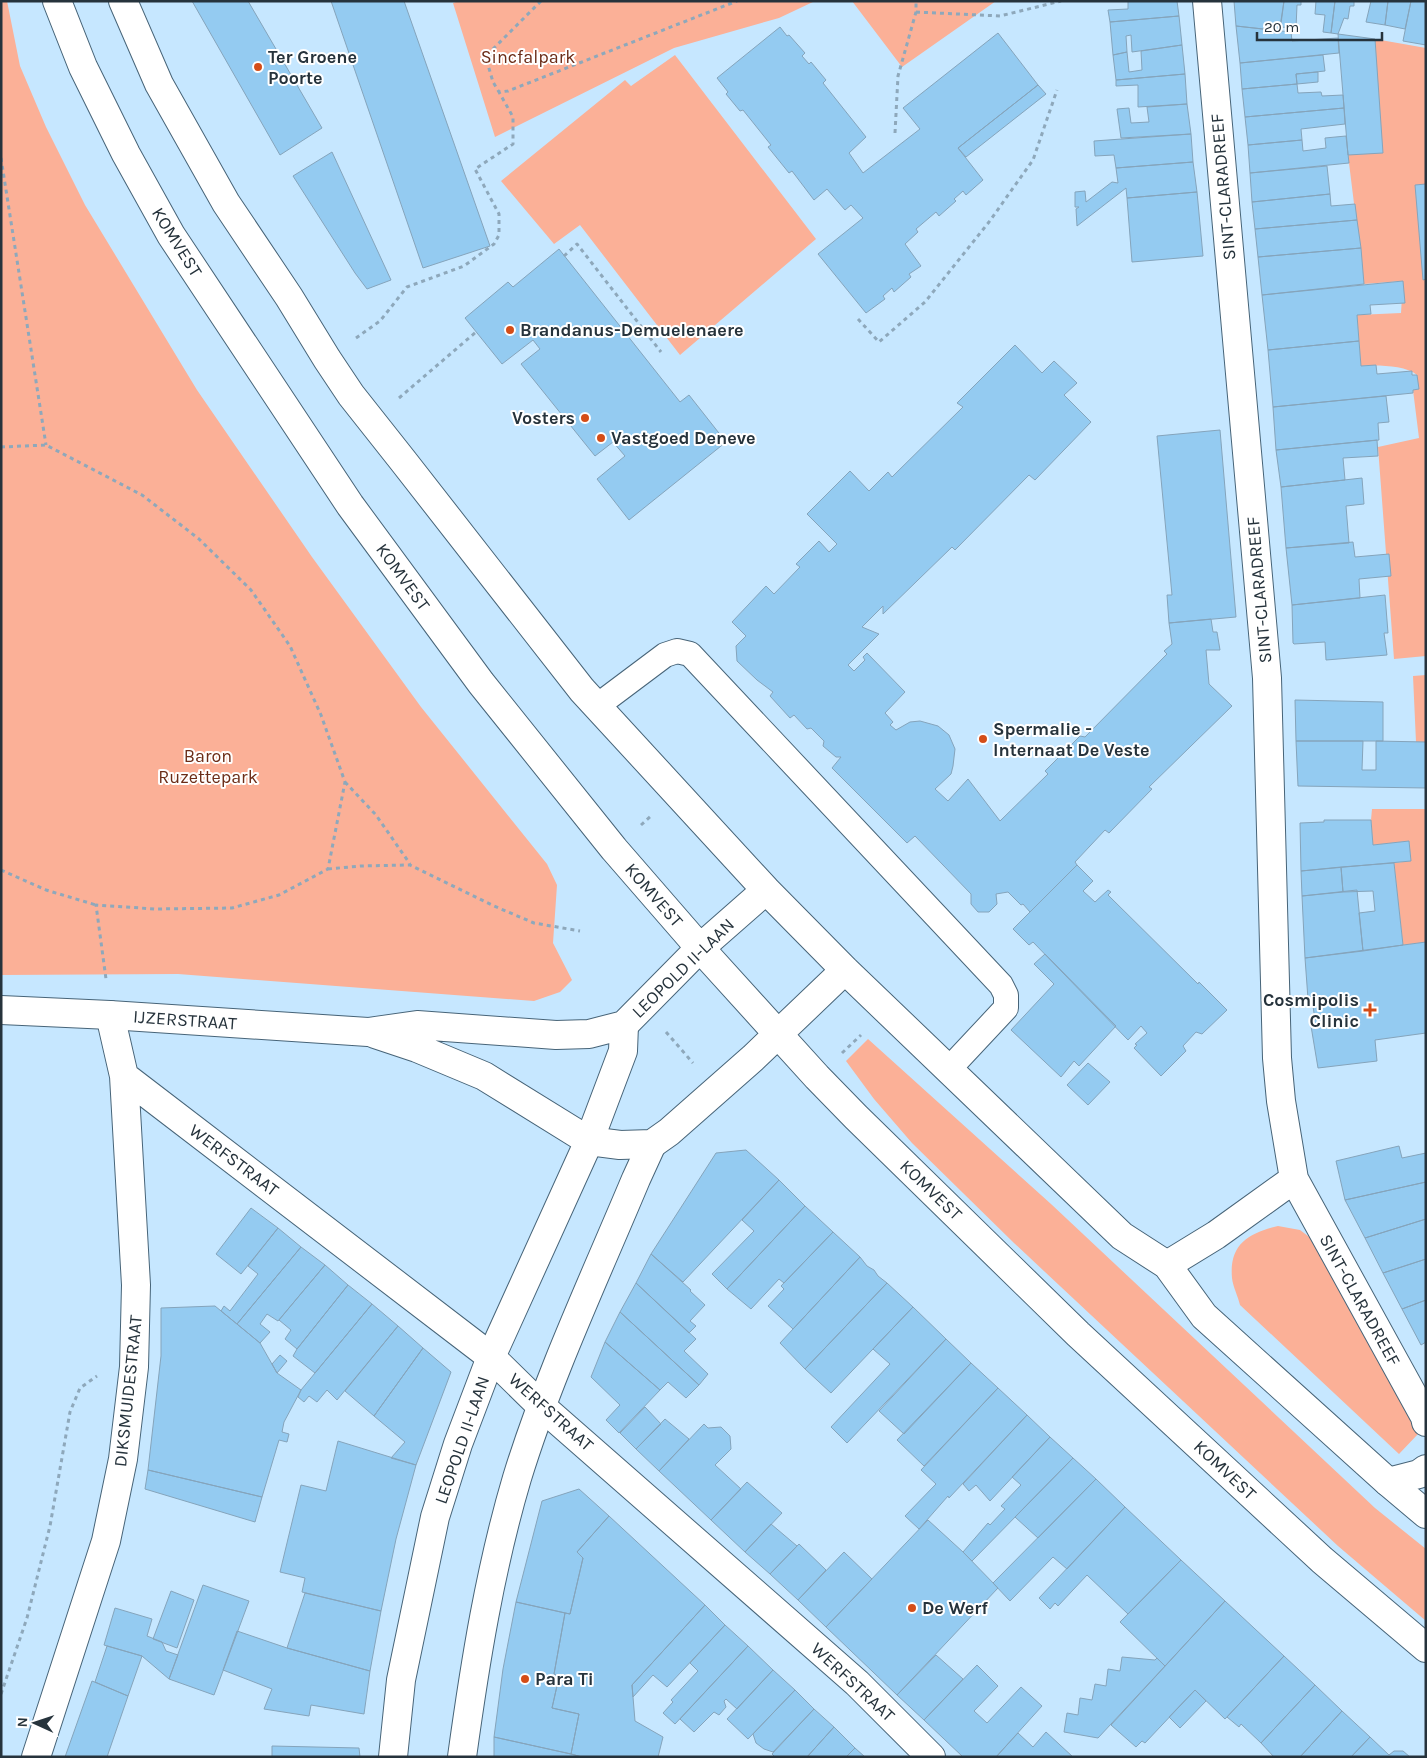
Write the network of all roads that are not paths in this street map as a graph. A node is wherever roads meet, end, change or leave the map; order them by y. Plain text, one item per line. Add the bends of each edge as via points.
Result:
1 (57, 1) edge
2 (123, 1) edge
3 (1207, 1) edge
4 (597, 706) junction
5 (766, 890) junction
6 (700, 948) junction
7 (845, 970) junction
8 (1, 1010) edge
9 (110, 1015) junction
10 (624, 1025) junction
11 (368, 1032) junction
12 (779, 1034) junction
13 (948, 1070) junction
14 (124, 1076) junction
15 (589, 1141) junction
16 (652, 1144) junction
17 (1294, 1179) junction
18 (1167, 1265) junction
19 (491, 1357) junction
20 (541, 1406) junction
21 (1426, 1422) edge
22 (1426, 1469) edge
23 (1388, 1482) junction
24 (1426, 1514) edge
25 (1426, 1648) edge
26 (36, 1757) edge
27 (393, 1757) edge
28 (462, 1757) edge
29 (931, 1757) edge

1 - 6 main road, KOMVEST via 126,154 171,235 350,505 481,683 614,849
2 - 4 main road via 159,84 226,203 327,359 372,421
3 - 17 main road, SINT-CLARADREEF via 1267,678 1277,1058
4 - 5 main road
4 - 13 lane via 665,655 677,651 690,654 1001,985 1006,995 1006,1008
5 - 6 main road, LEOPOLD II-LAAN
5 - 7 main road
6 - 10 main road, LEOPOLD II-LAAN
6 - 12 main road, KOMVEST
7 - 12 main road
7 - 13 main road
8 - 9 main road, IJZERSTRAAT
9 - 11 main road, IJZERSTRAAT
9 - 14 main road, DIKSMUIDESTRAAT
10 - 11 main road, IJZERSTRAAT via 589,1034 556,1036 417,1025
10 - 15 main road, LEOPOLD II-LAAN via 623,1051
11 - 15 main road, IJZERSTRAAT via 484,1076
12 - 16 main road
12 - 25 main road, KOMVEST via 856,1117 1078,1334 1322,1560
13 - 18 main road via 1122,1236
14 - 19 main road, WERFSTRAAT
14 - 26 main road, DIKSMUIDESTRAAT via 136,1285 134,1367 122,1459 106,1541
15 - 16 main road
15 - 19 main road, LEOPOLD II-LAAN
16 - 20 main road
17 - 18 main road via 1216,1235
17 - 21 main road, SINT-CLARADREEF
18 - 23 main road via 1204,1316
19 - 20 main road, WERFSTRAAT
19 - 27 main road, LEOPOLD II-LAAN via 458,1444 435,1518 401,1680
20 - 28 main road via 498,1548
20 - 29 main road, WERFSTRAAT via 857,1683
22 - 23 main road
23 - 24 main road

